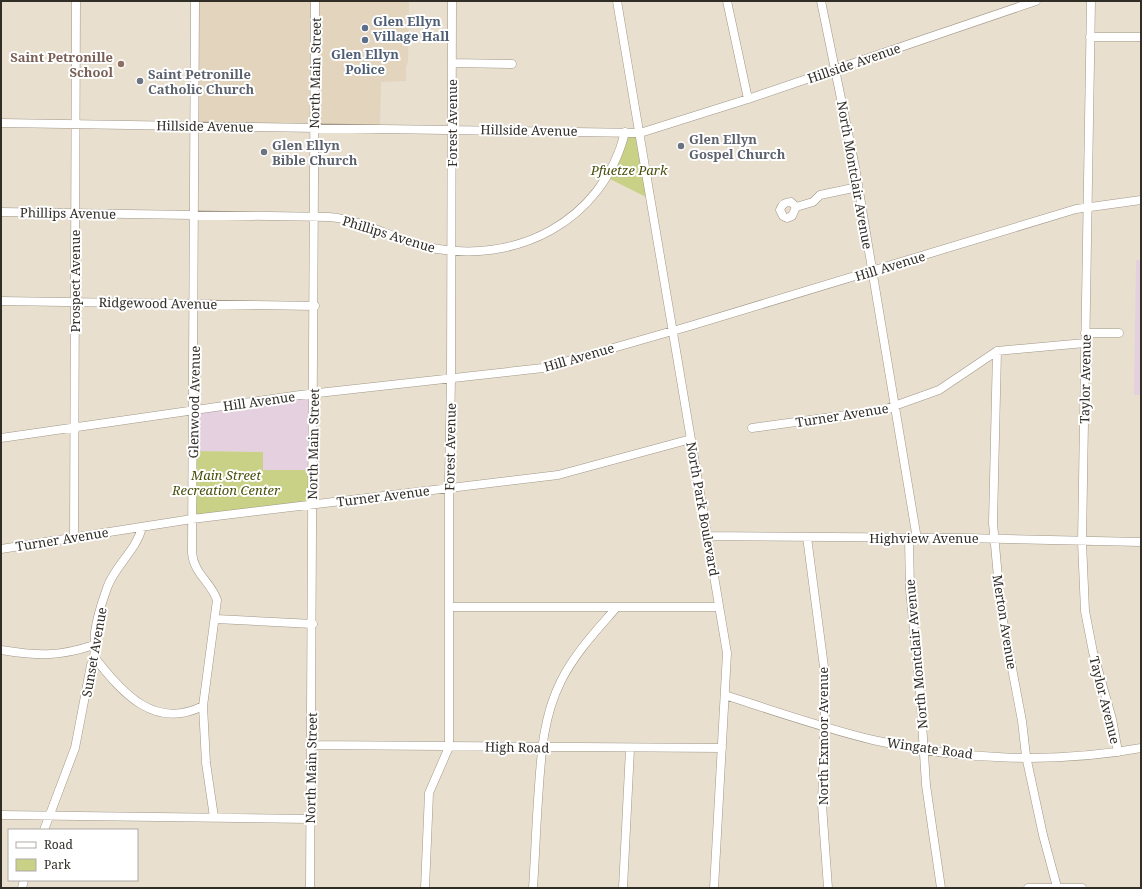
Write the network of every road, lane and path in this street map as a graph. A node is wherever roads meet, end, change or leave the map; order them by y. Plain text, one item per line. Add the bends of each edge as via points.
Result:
1 (76, 1) edge
2 (195, 1) edge
3 (315, 1) edge
4 (452, 1) edge
5 (617, 1) edge
6 (727, 1) edge
7 (821, 1) edge
8 (1036, 1) edge
9 (1090, 1) edge
10 (1090, 37) junction
11 (1141, 38) edge
12 (452, 63) junction
13 (512, 64) dead end
14 (835, 69) junction
15 (748, 99) junction
16 (1, 123) edge
17 (75, 124) junction
18 (194, 126) junction
19 (314, 127) junction
20 (452, 129) junction
21 (625, 132) junction
22 (640, 133) junction
23 (858, 187) junction
24 (1141, 200) edge
25 (1088, 206) junction
26 (796, 207) dead end
27 (1, 212) edge
28 (75, 213) junction
29 (195, 214) junction
30 (315, 216) junction
31 (451, 251) junction
32 (872, 271) junction
33 (1, 301) edge
34 (74, 302) junction
35 (194, 304) junction
36 (315, 306) junction
37 (673, 330) junction
38 (1119, 332) dead end
39 (1085, 333) junction
40 (1085, 343) junction
41 (996, 351) junction
42 (451, 379) junction
43 (314, 394) junction
44 (895, 406) junction
45 (194, 410) junction
46 (74, 428) junction
47 (752, 428) dead end
48 (1, 438) edge
49 (691, 439) junction
50 (449, 488) junction
51 (312, 504) junction
52 (192, 520) junction
53 (142, 527) junction
54 (707, 536) junction
55 (807, 537) junction
56 (74, 538) junction
57 (913, 539) junction
58 (994, 539) junction
59 (1082, 542) junction
60 (1141, 542) edge
61 (1, 549) edge
62 (450, 607) junction
63 (719, 607) junction
64 (616, 608) junction
65 (216, 619) junction
66 (313, 624) junction
67 (94, 645) junction
68 (1, 650) edge
69 (95, 658) junction
70 (725, 695) junction
71 (203, 706) junction
72 (824, 727) junction
73 (312, 745) junction
74 (449, 747) junction
75 (542, 748) junction
76 (722, 748) junction
77 (1141, 748) edge
78 (630, 749) junction
79 (924, 750) junction
80 (1118, 752) junction
81 (1026, 756) junction
82 (1, 815) edge
83 (50, 816) junction
84 (214, 818) junction
85 (311, 819) junction
86 (44, 829) edge
87 (1057, 887) edge
88 (310, 888) edge
89 (425, 888) edge
90 (533, 888) edge
91 (623, 888) edge
92 (714, 888) edge
93 (828, 888) edge
94 (941, 888) edge
95 (1028, 888) edge
96 (1082, 888) edge

1 - 17 street, Prospect Avenue
2 - 18 street, Glenwood Avenue
3 - 19 street, North Main Street
4 - 12 street, Forest Avenue
5 - 22 street, North Park Boulevard
6 - 15 street
7 - 14 street, North Montclair Avenue
8 - 14 street, Hillside Avenue
9 - 10 street, Taylor Avenue
10 - 11 street
10 - 25 street, Taylor Avenue
12 - 13 street
12 - 20 street, Forest Avenue
14 - 15 street, Hillside Avenue
14 - 23 street, North Montclair Avenue
15 - 22 street, Hillside Avenue
16 - 17 street, Hillside Avenue
17 - 18 street, Hillside Avenue
17 - 28 street, Prospect Avenue
18 - 19 street, Hillside Avenue
18 - 29 street, Glenwood Avenue
19 - 20 street, Hillside Avenue
19 - 30 street, North Main Street
20 - 21 street, Hillside Avenue
20 - 31 street, Forest Avenue
21 - 22 street, Hillside Avenue
21 - 31 street, Phillips Avenue via 620,149 600,186 580,210 562,224 535,239 507,248
22 - 37 street, North Park Boulevard
23 - 26 street via 820,195 813,202
23 - 32 street, North Montclair Avenue
24 - 25 street, Hill Avenue
25 - 32 street, Hill Avenue
25 - 39 street, Taylor Avenue
27 - 28 street, Phillips Avenue
28 - 29 street, Phillips Avenue
28 - 34 street, Prospect Avenue
29 - 30 street, Phillips Avenue
29 - 35 street, Glenwood Avenue
30 - 31 street, Phillips Avenue via 348,219 414,243
30 - 36 street, North Main Street
31 - 42 street, Forest Avenue
32 - 37 street, Hill Avenue
32 - 44 street, North Montclair Avenue
33 - 34 street, Ridgewood Avenue
34 - 35 street, Ridgewood Avenue
34 - 46 street, Prospect Avenue
35 - 36 street, Ridgewood Avenue
35 - 45 street, Glenwood Avenue
36 - 43 street, North Main Street
37 - 42 street, Hill Avenue via 543,368
37 - 49 street, North Park Boulevard
38 - 39 street
39 - 40 street, Taylor Avenue
40 - 41 street, Turner Avenue
40 - 59 street, Taylor Avenue
41 - 44 street, Turner Avenue via 939,390
41 - 58 street, Merton Avenue
42 - 43 street, Hill Avenue
42 - 50 street, Forest Avenue
43 - 45 street, Hill Avenue
43 - 51 street, North Main Street
44 - 47 street, Turner Avenue via 883,410
44 - 57 street, North Montclair Avenue
45 - 46 street, Hill Avenue
45 - 52 street, Glenwood Avenue
46 - 48 street, Hill Avenue
46 - 56 street, Prospect Avenue
49 - 50 street, Turner Avenue via 558,475
49 - 54 street, North Park Boulevard
50 - 51 street, Turner Avenue
50 - 62 street, Forest Avenue
51 - 52 street, Turner Avenue
51 - 66 street, North Main Street
52 - 53 street, Turner Avenue
52 - 65 street, Glenwood Avenue via 194,562 200,576 214,590 217,600
53 - 56 street, Turner Avenue
53 - 67 street, Sunset Avenue via 140,537 108,585 101,605
54 - 55 street, Highview Avenue
54 - 63 street, North Park Boulevard
55 - 57 street, Highview Avenue
55 - 72 street, North Exmoor Avenue via 824,667
56 - 61 street, Turner Avenue
57 - 58 street, Highview Avenue
57 - 79 street, North Montclair Avenue via 910,597 920,684
58 - 59 street, Highview Avenue
58 - 81 street, Merton Avenue via 1001,610
59 - 60 street, Highview Avenue
59 - 80 street, Taylor Avenue via 1085,612
62 - 64 street
62 - 74 street, Forest Avenue
63 - 64 street
63 - 70 street, North Park Boulevard via 726,653
64 - 75 street via 579,652 561,681 549,710
65 - 66 street
65 - 71 street, Glenwood Avenue
66 - 73 street, North Main Street
67 - 68 street via 54,655 32,655
67 - 69 street, Sunset Avenue
69 - 71 street via 121,689 152,710 177,715 187,714
69 - 83 street, Sunset Avenue via 91,665 75,748
70 - 72 street, Wingate Road
70 - 76 street, North Park Boulevard
71 - 84 street, Glenwood Avenue via 205,756
72 - 79 street, Wingate Road
72 - 93 street, North Exmoor Avenue via 822,805
73 - 74 street, High Road
73 - 85 street, North Main Street
74 - 75 street, High Road
74 - 89 street, Forest Avenue via 429,793
75 - 78 street, High Road
75 - 90 street
76 - 78 street, High Road
76 - 92 street, North Park Boulevard
77 - 80 street, Wingate Road
78 - 91 street
79 - 81 street, Wingate Road
79 - 94 street, North Montclair Avenue via 930,820
80 - 81 street, Wingate Road
81 - 87 street, Merton Avenue
82 - 83 street
83 - 84 street
83 - 86 street, Sunset Avenue
84 - 85 street
85 - 88 street, North Main Street
87 - 95 street
87 - 96 street

